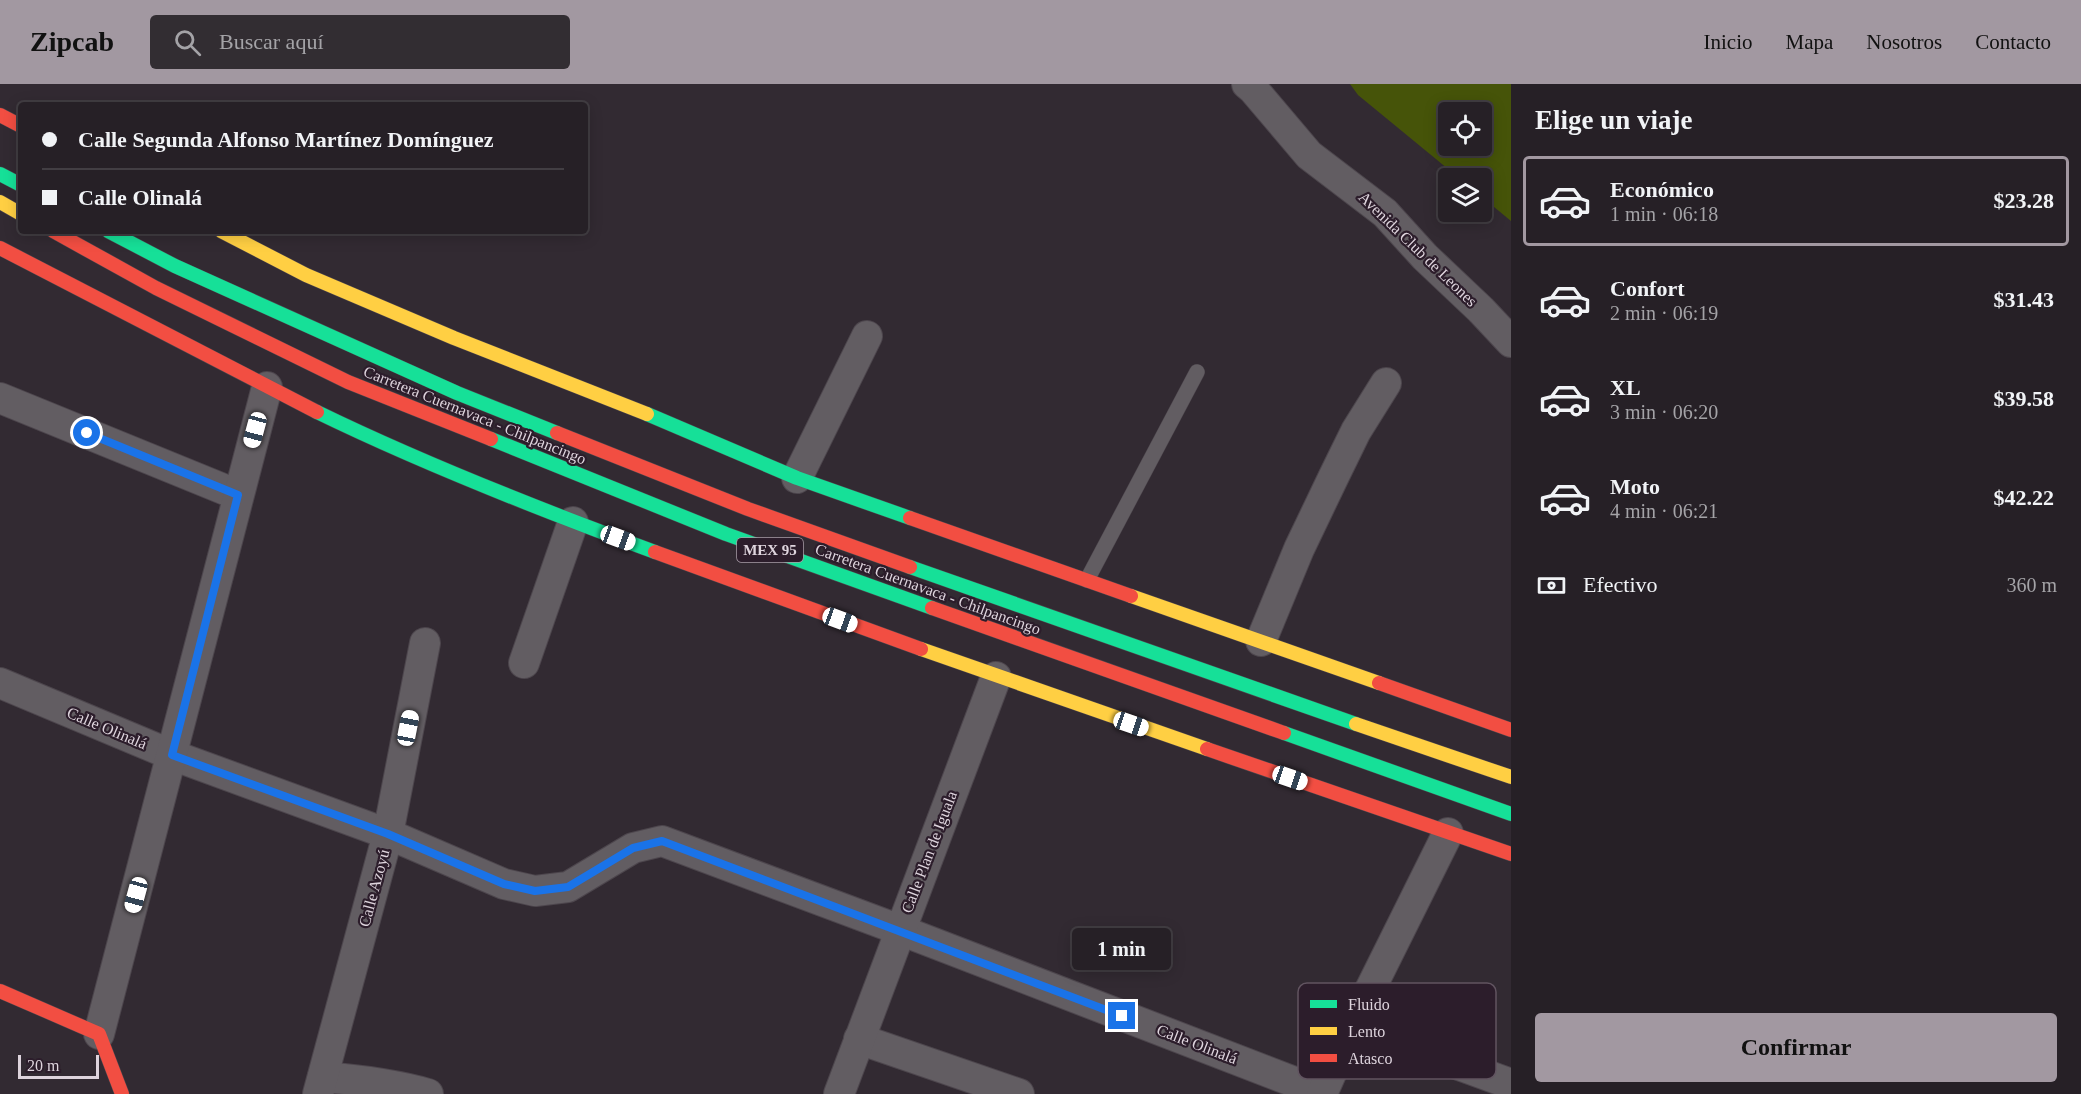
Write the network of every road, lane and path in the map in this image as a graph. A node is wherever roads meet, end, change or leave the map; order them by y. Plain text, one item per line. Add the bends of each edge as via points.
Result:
1 (1247, 84) edge
2 (0, 115) edge
3 (18, 124) edge
4 (0, 174) edge
5 (18, 183) edge
6 (0, 202) edge
7 (18, 212) edge
8 (58, 234) edge
9 (114, 234) edge
10 (227, 234) edge
11 (0, 248) edge
12 (867, 336) dead end
13 (1511, 342) edge
14 (1197, 372) dead end
15 (1386, 383) dead end
16 (267, 387) junction
17 (0, 398) edge
18 (797, 478) junction
19 (238, 495) junction
20 (573, 522) junction
21 (1087, 580) junction
22 (1261, 641) junction
23 (425, 643) dead end
24 (524, 663) dead end
25 (996, 677) junction
26 (0, 683) edge
27 (1511, 730) edge
28 (172, 755) junction
29 (1511, 777) edge
30 (1511, 814) edge
31 (1448, 833) junction
32 (388, 834) junction
33 (1511, 854) edge
34 (900, 930) junction
35 (1373, 983) edge
36 (0, 992) edge
37 (99, 1034) junction
38 (860, 1039) junction
39 (1328, 1079) edge
40 (1496, 1079) edge
41 (1511, 1084) edge
42 (320, 1086) edge
43 (1322, 1093) edge
44 (122, 1094) edge
45 (428, 1094) edge
46 (839, 1094) edge
47 (1019, 1094) edge

1 - 13 street, Avenida Club de Leones via 1309,155 1385,213
2 - 3 street
4 - 5 street
6 - 7 street
8 - 30 street, Carretera Cuernavaca - Chilpancingo / MEX 95 via 156,288 348,382 726,534
9 - 29 street, Carretera Cuernavaca - Chilpancingo / MEX 95 via 175,266 457,393 748,509
10 - 18 street via 306,275
11 - 16 street
12 - 18 street
14 - 21 lane
15 - 22 street via 1333,478
16 - 19 street
16 - 20 street via 359,432
17 - 19 street
18 - 21 street
19 - 28 street
20 - 24 street
20 - 25 street
21 - 22 street
22 - 27 street
23 - 32 street, Calle Azoyú
25 - 31 street
25 - 34 street, Calle Plan de Iguala
26 - 28 street, Calle Olinalá
28 - 32 street, Calle Olinalá
28 - 37 street
31 - 33 street
31 - 35 street
32 - 34 street, Calle Olinalá via 504,884 535,891 568,887 633,848 662,841
32 - 42 street, Calle Azoyú
34 - 38 street, Calle Plan de Iguala
34 - 43 street, Calle Olinalá
36 - 37 street
37 - 44 street
38 - 46 street, Calle Plan de Iguala
38 - 47 street
39 - 43 street
40 - 41 street
42 - 45 street via 367,1081

